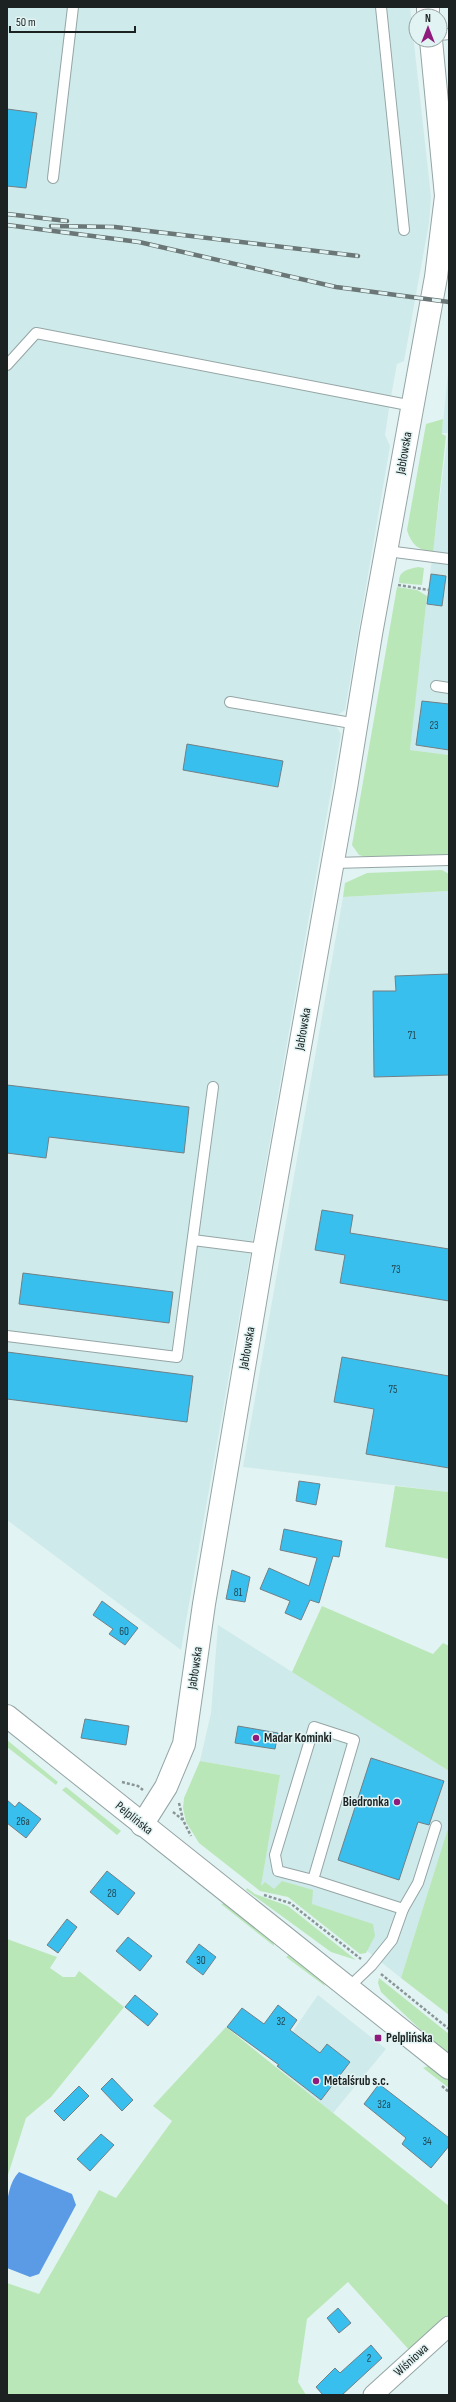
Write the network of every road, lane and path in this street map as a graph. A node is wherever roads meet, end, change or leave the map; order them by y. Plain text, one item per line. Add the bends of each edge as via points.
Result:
1 (73, 7) edge
2 (381, 7) edge
3 (432, 48) edge
4 (53, 178) dead end
5 (404, 230) dead end
6 (7, 365) edge
7 (413, 406) junction
8 (387, 551) junction
9 (449, 559) edge
10 (394, 584) dead end
11 (429, 590) dead end
12 (436, 686) dead end
13 (449, 688) edge
14 (230, 702) dead end
15 (357, 724) junction
16 (449, 860) edge
17 (332, 863) junction
18 (213, 1086) dead end
19 (192, 1240) junction
20 (264, 1249) junction
21 (7, 1336) edge
22 (7, 1716) edge
23 (142, 1825) junction
24 (436, 1826) dead end
25 (313, 1880) junction
26 (258, 1894) dead end
27 (403, 1909) junction
28 (371, 1966) junction
29 (348, 1988) junction
30 (449, 2029) edge
31 (449, 2068) edge
32 (449, 2326) edge
33 (373, 2395) edge

1 - 4 lane
2 - 5 lane
3 - 7 main road, Jabłowska via 446,196 436,277
6 - 7 lane via 36,333
7 - 8 main road, Jabłowska
8 - 9 lane
8 - 15 main road, Jabłowska
10 - 11 path
12 - 13 lane
14 - 15 lane
15 - 17 main road, Jabłowska
16 - 17 lane
17 - 20 main road, Jabłowska
18 - 19 lane
19 - 20 lane
19 - 21 lane via 177,1357
20 - 23 main road, Jabłowska via 205,1596 184,1744 166,1787
22 - 23 main road, Pelplińska
23 - 29 main road, Pelplińska
24 - 27 lane via 418,1883
25 - 25 lane via 354,1740 314,1727 275,1855 278,1871
25 - 27 lane
26 - 28 path via 290,1904
27 - 28 lane via 392,1940
28 - 29 lane
28 - 30 path
29 - 31 main road, Pelplińska
32 - 33 street, Wiśniowa

